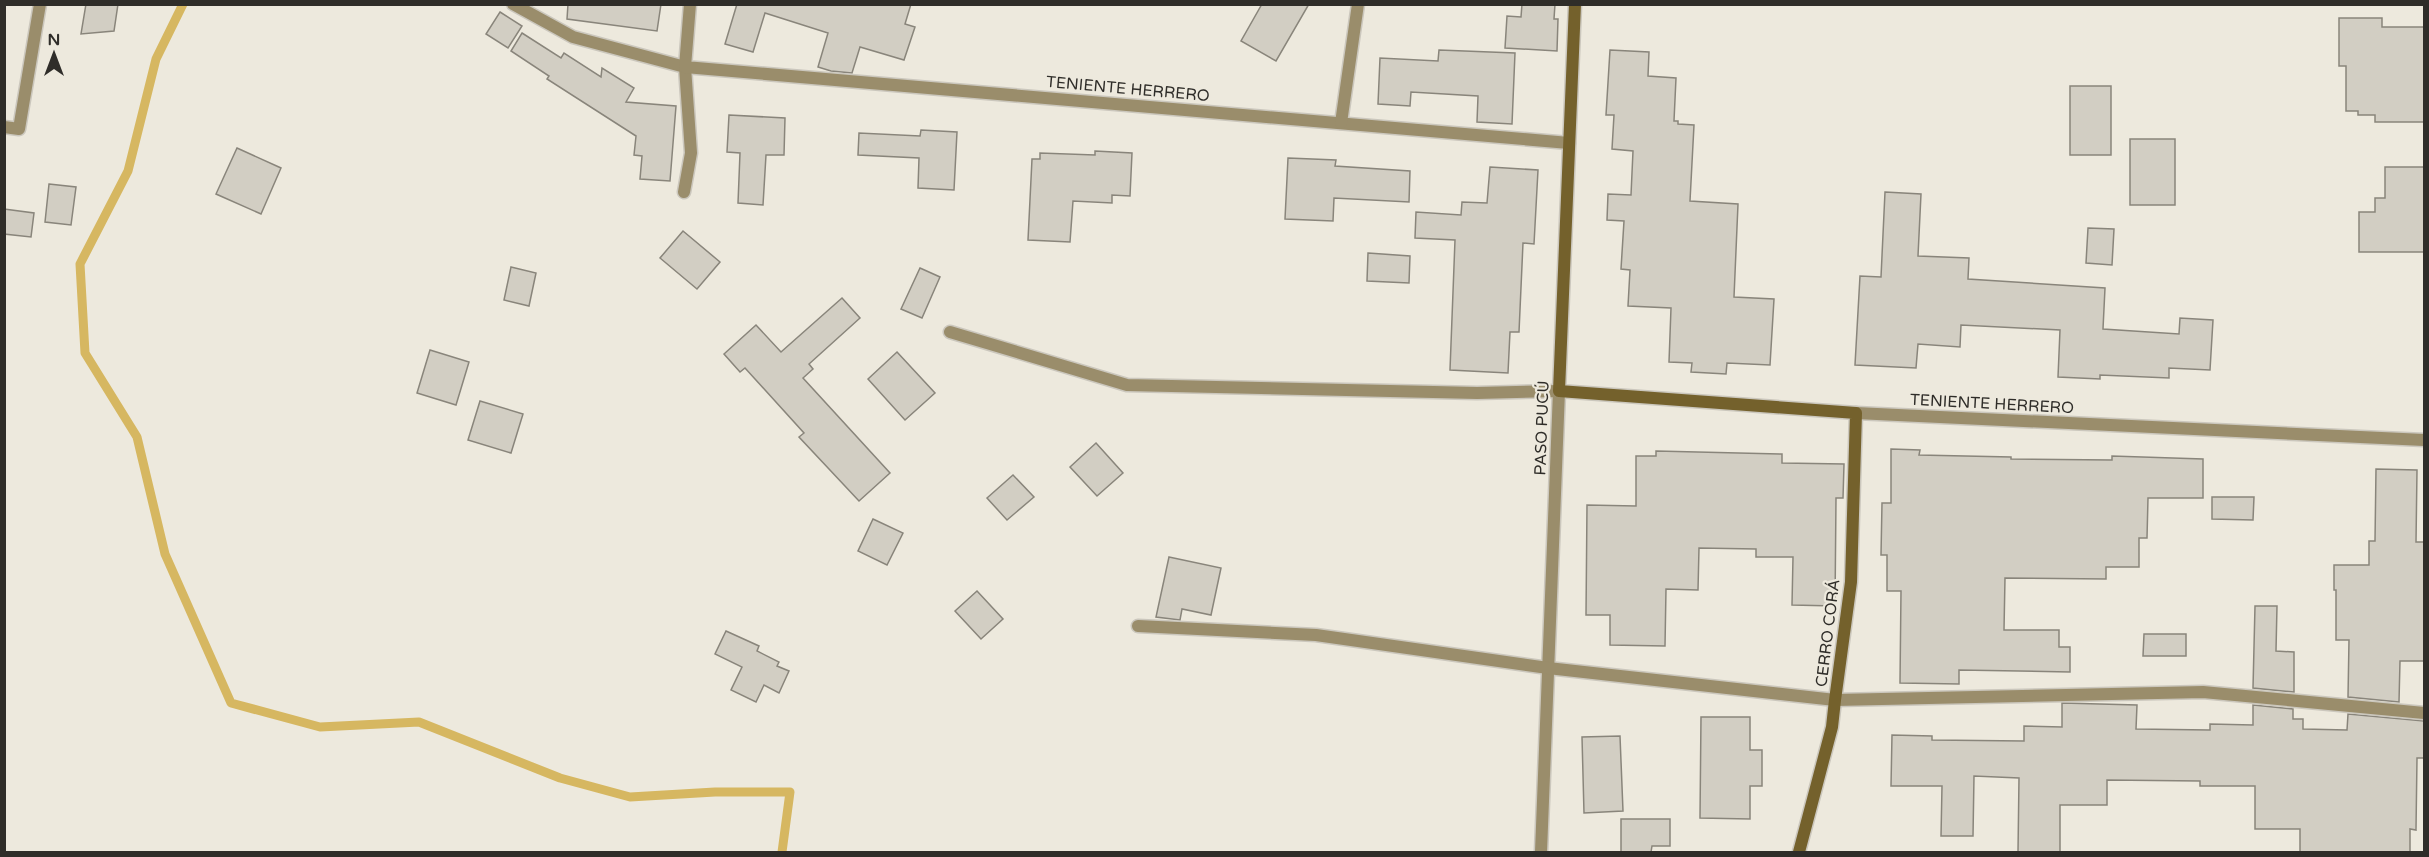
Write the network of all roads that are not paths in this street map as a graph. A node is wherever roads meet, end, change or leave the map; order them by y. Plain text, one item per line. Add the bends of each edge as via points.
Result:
1 (40, 4) edge
2 (513, 4) edge
3 (690, 4) edge
4 (1358, 4) edge
5 (1575, 4) edge
6 (685, 67) junction
7 (1341, 123) junction
8 (4, 127) edge
9 (1569, 143) junction
10 (684, 192) dead end
11 (950, 332) dead end
12 (1559, 391) junction
13 (1856, 413) junction
14 (2424, 440) edge
15 (1138, 626) dead end
16 (1548, 668) junction
17 (1835, 700) junction
18 (2424, 712) edge
19 (1541, 852) edge
20 (1798, 852) edge

1 - 8 street via 19,129
2 - 6 street, TENIENTE HERRERO via 573,37
3 - 6 street
4 - 7 street
5 - 9 main road, PASO PUCÚ
6 - 7 street, TENIENTE HERRERO
6 - 10 street via 691,153
7 - 9 street, TENIENTE HERRERO
9 - 12 main road, PASO PUCÚ
11 - 12 street via 1127,385 1476,393
12 - 13 main road, TENIENTE HERRERO
12 - 16 street, PASO PUCÚ
13 - 14 street, TENIENTE HERRERO
13 - 17 main road, CERRO CORÁ via 1851,582
15 - 16 street via 1316,635
16 - 17 street
16 - 19 street, PASO PUCÚ
17 - 18 street via 2203,692
17 - 20 main road, CERRO CORÁ via 1832,727

